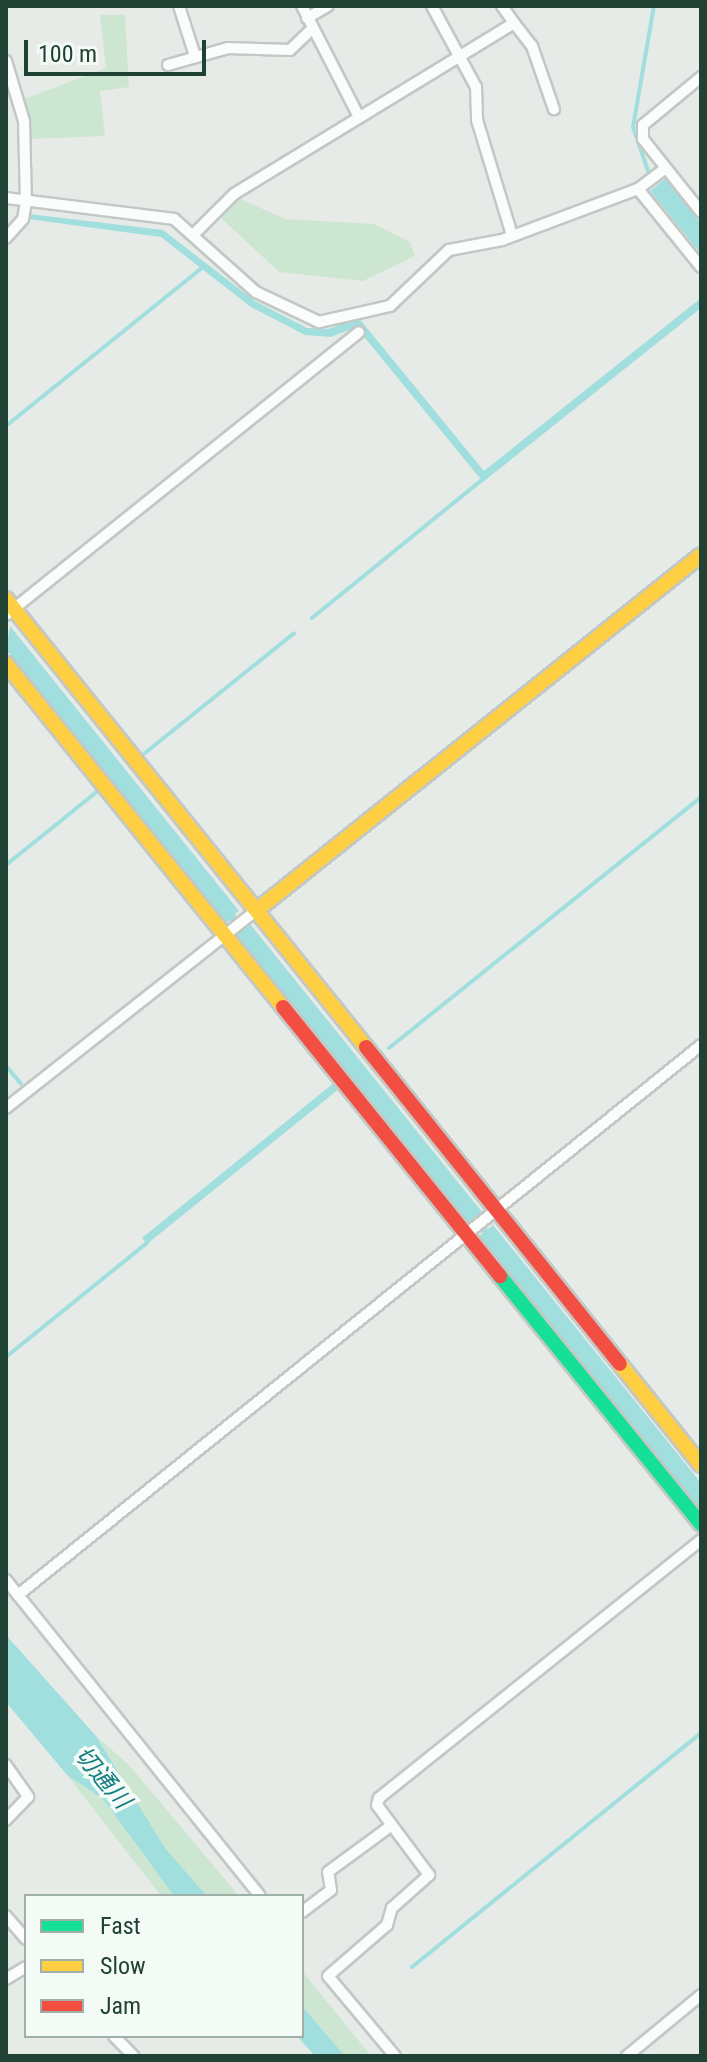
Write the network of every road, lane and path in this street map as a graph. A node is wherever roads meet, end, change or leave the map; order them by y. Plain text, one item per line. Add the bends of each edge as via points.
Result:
1 (179, 6) edge
2 (302, 6) edge
3 (328, 6) edge
4 (432, 6) edge
5 (502, 6) edge
6 (307, 18) junction
7 (514, 23) junction
8 (310, 31) junction
9 (195, 56) junction
10 (461, 59) junction
11 (6, 61) edge
12 (168, 65) dead end
13 (701, 77) edge
14 (554, 109) dead end
15 (359, 117) junction
16 (665, 169) junction
17 (638, 189) junction
18 (6, 198) edge
19 (25, 211) junction
20 (701, 212) edge
21 (194, 234) junction
22 (512, 235) junction
23 (6, 238) edge
24 (701, 267) edge
25 (359, 332) dead end
26 (701, 555) edge
27 (9, 608) edge
28 (6, 664) edge
29 (257, 910) junction
30 (233, 927) junction
31 (701, 1045) edge
32 (6, 1108) edge
33 (480, 1222) junction
34 (701, 1465) edge
35 (701, 1524) edge
36 (701, 1540) edge
37 (6, 1580) edge
38 (18, 1595) junction
39 (6, 1765) edge
40 (6, 1820) edge
41 (392, 1825) junction
42 (258, 1894) edge
43 (304, 1910) edge
44 (6, 1916) edge
45 (24, 1937) edge
46 (24, 1968) edge
47 (6, 1979) edge
48 (701, 1995) edge
49 (116, 2038) edge
50 (133, 2056) edge
51 (395, 2056) edge
52 (627, 2056) edge

1 - 9 street
2 - 6 street
3 - 6 street
4 - 10 street
5 - 7 street
6 - 8 street
7 - 10 street
7 - 14 street via 532,46
8 - 9 street via 290,50 228,48
8 - 15 street
9 - 12 street
10 - 15 street
10 - 22 street via 476,87 477,120 497,168
11 - 19 street via 24,121
13 - 16 street via 643,125 643,139
15 - 21 street via 234,194
16 - 17 street
16 - 20 street
17 - 22 street
17 - 24 street
18 - 19 street
19 - 21 street via 159,215
19 - 23 street
21 - 22 street via 256,292 319,322 390,306 420,282 434,259
25 - 27 street
26 - 29 street
27 - 29 street
28 - 30 street
29 - 30 street
29 - 33 street
30 - 32 street
30 - 33 street
31 - 33 street
33 - 34 street
33 - 35 street
33 - 38 street
36 - 41 street via 379,1798 377,1805
37 - 38 street
38 - 42 street
39 - 40 street via 28,1797
41 - 43 street via 328,1872 331,1890
41 - 51 street via 429,1875 392,1908 387,1925 328,1976
44 - 45 street
46 - 47 street
48 - 52 street
49 - 50 street

